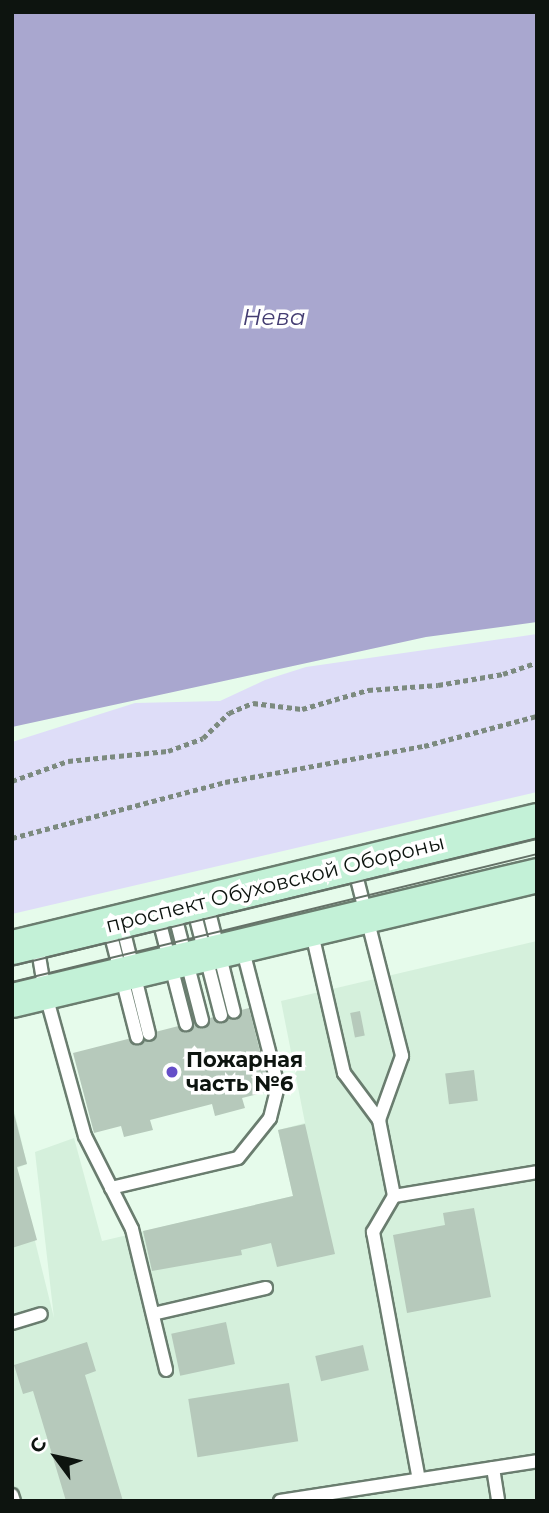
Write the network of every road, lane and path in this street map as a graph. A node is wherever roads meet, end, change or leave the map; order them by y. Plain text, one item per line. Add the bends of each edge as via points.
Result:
1 (537, 662) edge
2 (537, 716) edge
3 (12, 781) edge
4 (537, 820) edge
5 (12, 838) edge
6 (354, 865) junction
7 (537, 875) edge
8 (182, 905) junction
9 (366, 916) junction
10 (114, 922) junction
11 (311, 928) junction
12 (24, 944) edge
13 (205, 954) junction
14 (127, 972) junction
15 (45, 992) junction
16 (12, 1000) edge
17 (234, 1012) dead end
18 (221, 1015) dead end
19 (202, 1020) dead end
20 (186, 1024) dead end
21 (143, 1035) dead end
22 (379, 1119) junction
23 (537, 1172) edge
24 (111, 1188) junction
25 (394, 1196) junction
26 (266, 1288) dead end
27 (41, 1314) dead end
28 (153, 1314) junction
29 (12, 1323) edge
30 (166, 1370) dead end
31 (537, 1461) edge
32 (493, 1468) junction
33 (419, 1479) junction
34 (12, 1495) edge
35 (14, 1501) edge
36 (280, 1501) edge
37 (498, 1501) edge

1 - 3 path via 503,674 438,685 368,690 311,708 253,703 229,713 203,738 178,748 141,757 68,761
2 - 5 path via 424,746 225,782
4 - 6 main road, проспект Обуховской Обороны
6 - 8 main road, проспект Обуховской Обороны
6 - 9 lane
7 - 9 main road
8 - 10 main road, проспект Обуховской Обороны
8 - 13 lane
8 - 13 lane
9 - 11 main road
9 - 22 lane via 402,1056
10 - 12 main road, проспект Обуховской Обороны
10 - 14 lane
11 - 13 main road
11 - 22 lane via 344,1073
12 - 15 lane
13 - 14 main road
13 - 17 lane
13 - 18 lane
13 - 19 lane
13 - 20 lane
13 - 24 lane via 278,1086 270,1118 238,1158
14 - 15 main road
14 - 21 lane
15 - 16 main road
15 - 24 lane via 85,1136
22 - 25 lane
23 - 25 lane
24 - 28 lane via 132,1229
25 - 33 lane via 373,1232
26 - 28 lane
27 - 29 lane
28 - 30 lane
31 - 32 lane
32 - 33 lane
32 - 37 lane
33 - 36 lane
34 - 35 lane

